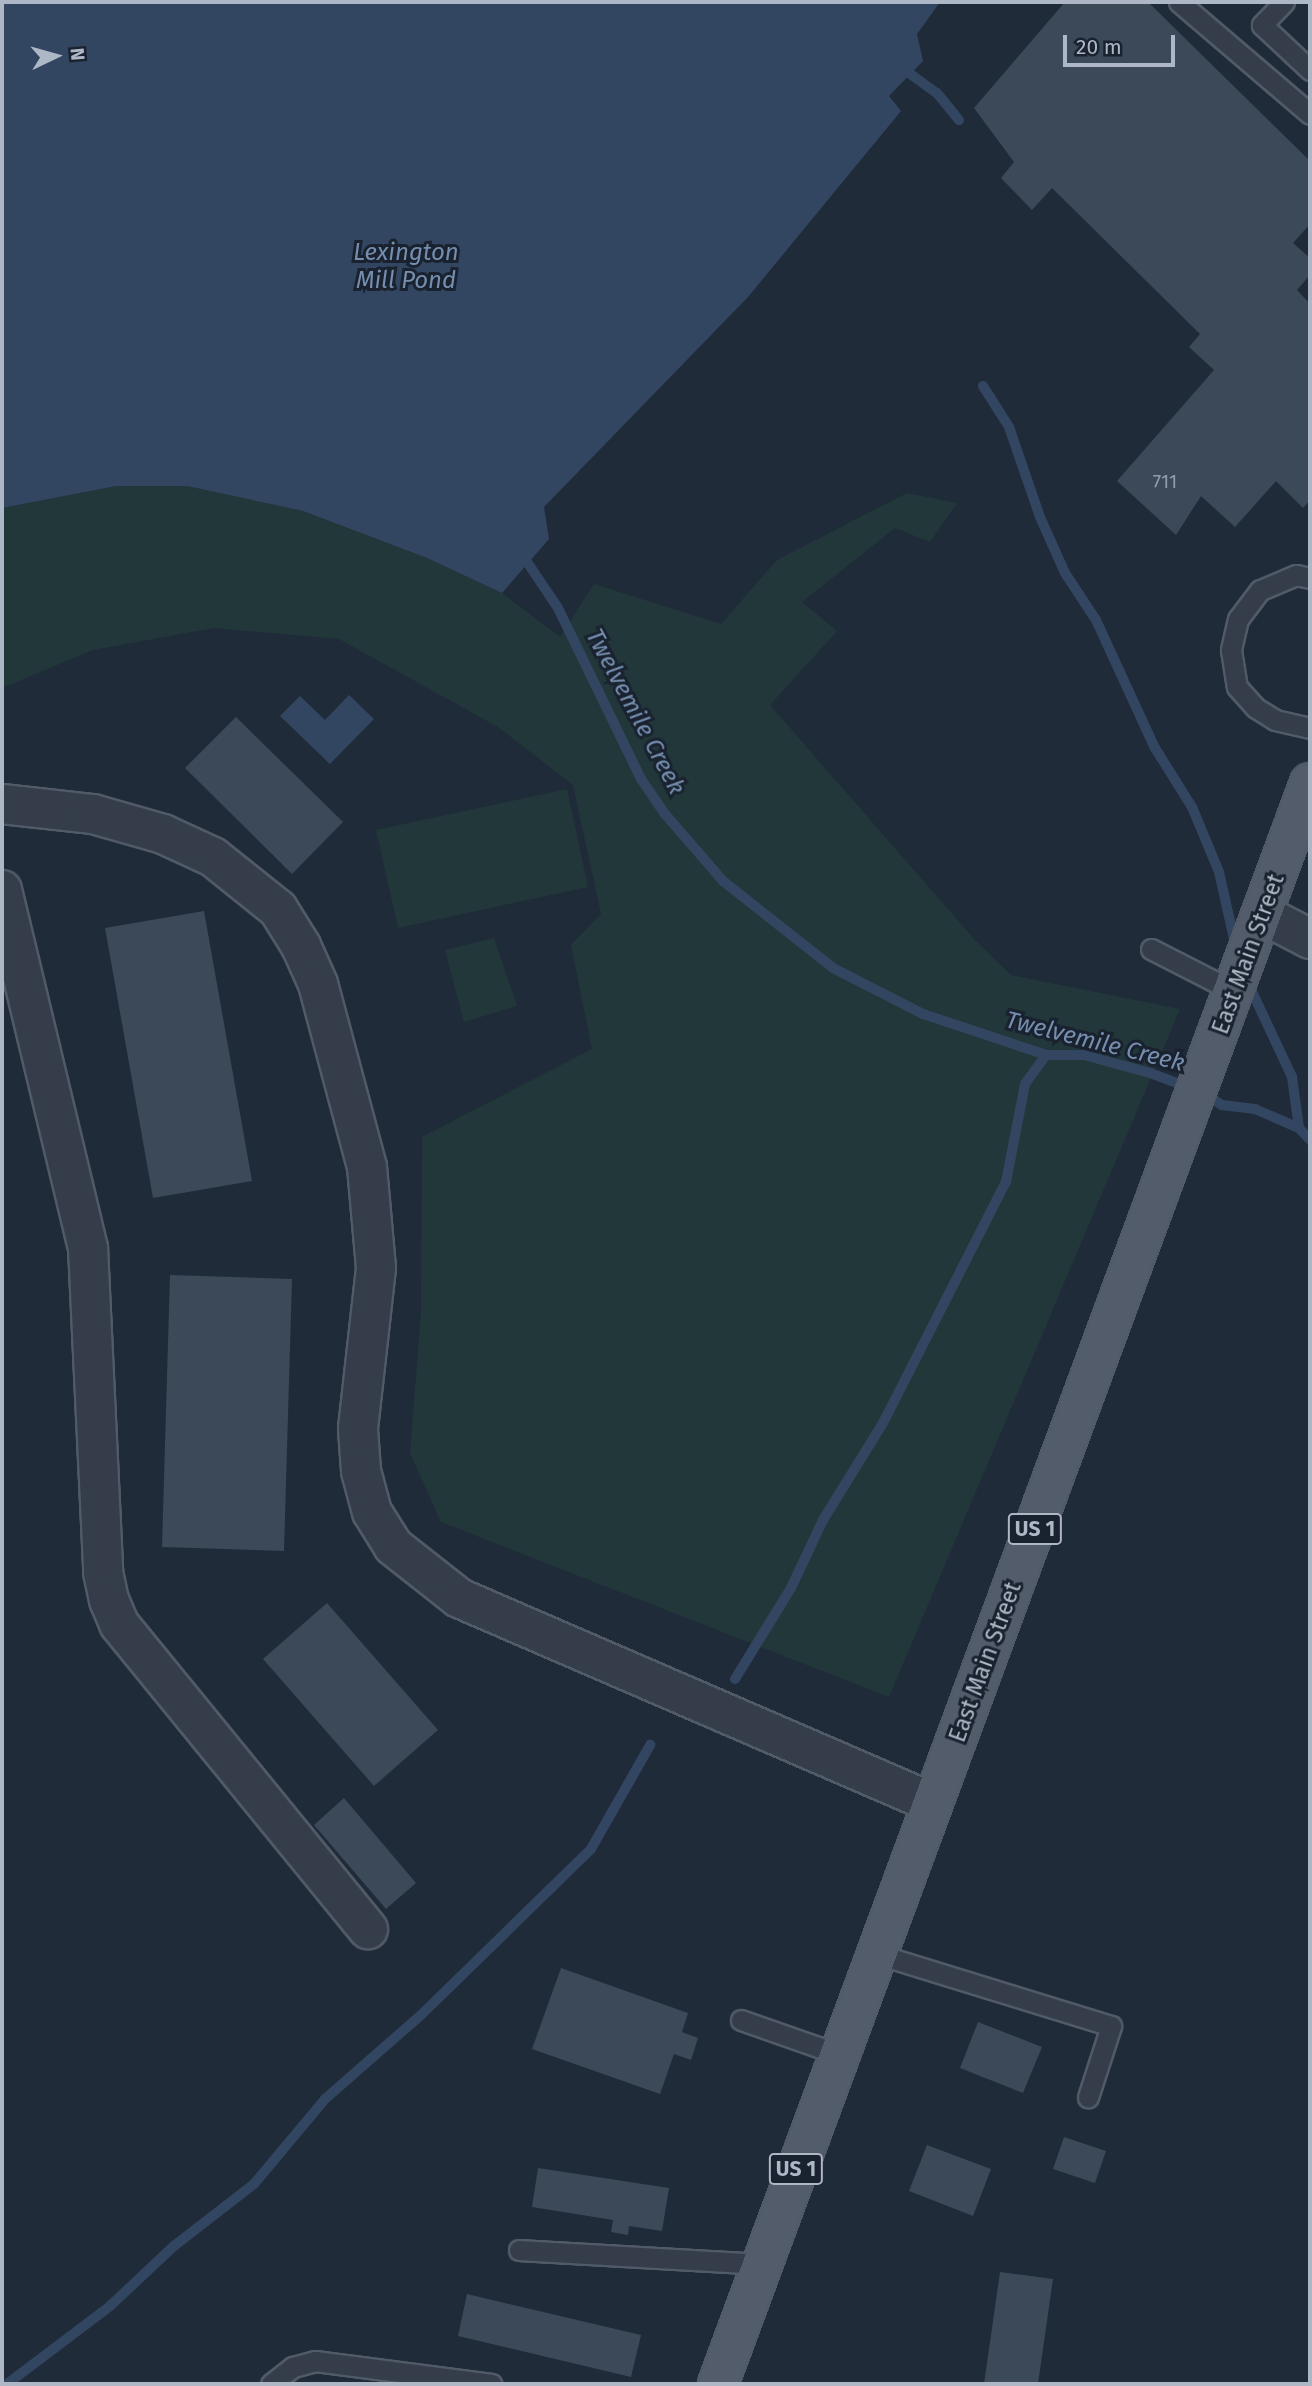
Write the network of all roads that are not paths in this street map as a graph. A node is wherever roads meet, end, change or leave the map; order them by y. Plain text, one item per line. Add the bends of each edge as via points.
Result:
1 (1179, 2) edge
2 (1284, 2) edge
3 (1310, 69) edge
4 (1310, 114) edge
5 (1310, 578) edge
6 (1310, 728) edge
7 (1310, 783) edge
8 (2, 804) edge
9 (2, 890) edge
10 (1262, 915) junction
11 (1310, 939) edge
12 (1151, 949) dead end
13 (1235, 992) junction
14 (933, 1802) junction
15 (368, 1929) dead end
16 (874, 1953) junction
17 (741, 2020) dead end
18 (838, 2054) junction
19 (1088, 2098) dead end
20 (519, 2250) dead end
21 (762, 2264) junction
22 (271, 2384) edge
23 (492, 2384) edge
24 (718, 2384) edge

1 - 4 lane
2 - 3 lane via 1262,25
5 - 6 lane via 1296,575 1260,590 1238,619 1231,650 1237,687 1256,708 1275,720
7 - 10 main road, East Main Street / US 1
8 - 14 street via 93,814 163,834 213,857 278,909 301,946 318,984 367,1167 376,1268 358,1429 361,1471 372,1512 393,1546 459,1598
9 - 15 street via 88,1248 103,1572 109,1600 119,1624
10 - 11 street
10 - 13 main road, East Main Street / US 1
12 - 13 lane
13 - 14 main road, East Main Street / US 1
14 - 16 main road, East Main Street / US 1
16 - 18 main road, East Main Street / US 1
16 - 19 lane via 1111,2026
17 - 18 lane
18 - 21 main road, East Main Street / US 1
20 - 21 lane
21 - 24 main road, East Main Street / US 1
22 - 23 lane via 293,2367 315,2361

